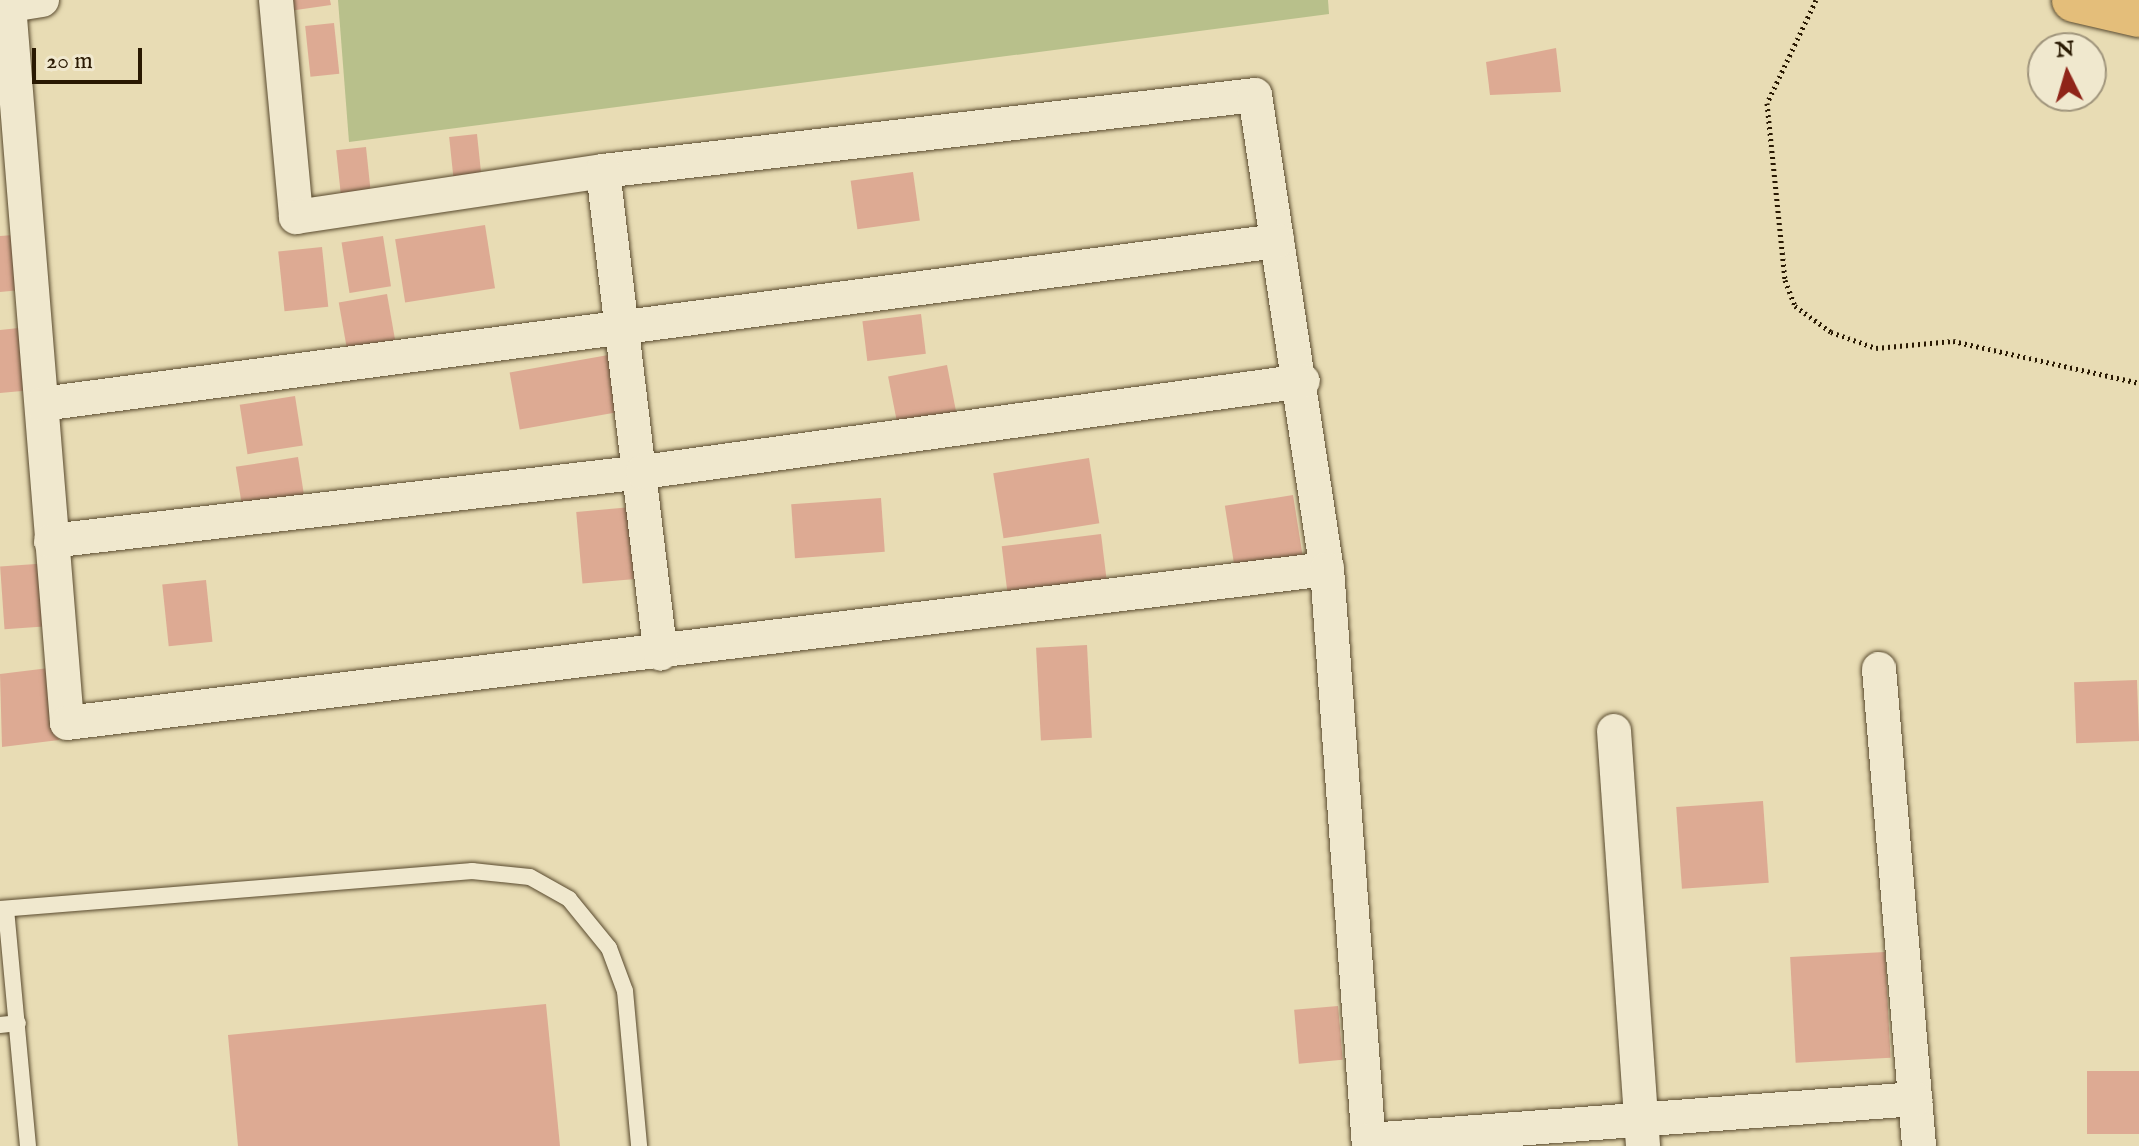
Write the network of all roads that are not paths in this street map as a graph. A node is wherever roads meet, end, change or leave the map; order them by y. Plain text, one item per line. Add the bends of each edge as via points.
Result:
1 (42, 0) edge
2 (276, 0) edge
3 (2074, 0) edge
4 (2139, 15) edge
5 (603, 171) junction
6 (1277, 241) junction
7 (626, 327) junction
8 (1303, 381) junction
9 (42, 404) junction
10 (643, 472) junction
11 (51, 541) junction
12 (1327, 569) junction
13 (661, 654) junction
14 (1879, 669) dead end
15 (1614, 731) dead end
16 (3, 909) edge
17 (18, 1023) junction
18 (0, 1025) edge
19 (1915, 1099) junction
20 (1642, 1133) edge
21 (1369, 1143) edge
22 (28, 1146) edge
23 (639, 1146) edge
24 (1919, 1146) edge

1 - 9 street via 9,5
2 - 5 street via 296,217
3 - 4 main road
5 - 6 street via 1255,95
5 - 7 street
6 - 7 street
6 - 8 street
7 - 9 street
7 - 10 street
8 - 10 street
8 - 12 street
9 - 11 street
10 - 11 street
10 - 13 street
11 - 13 street via 67,723
12 - 13 street
12 - 21 street
14 - 19 street
15 - 20 street
16 - 17 lane
16 - 23 lane via 472,871 530,877 569,899 609,948 625,991
17 - 18 lane
17 - 22 lane
19 - 20 street
19 - 24 street
20 - 21 street

